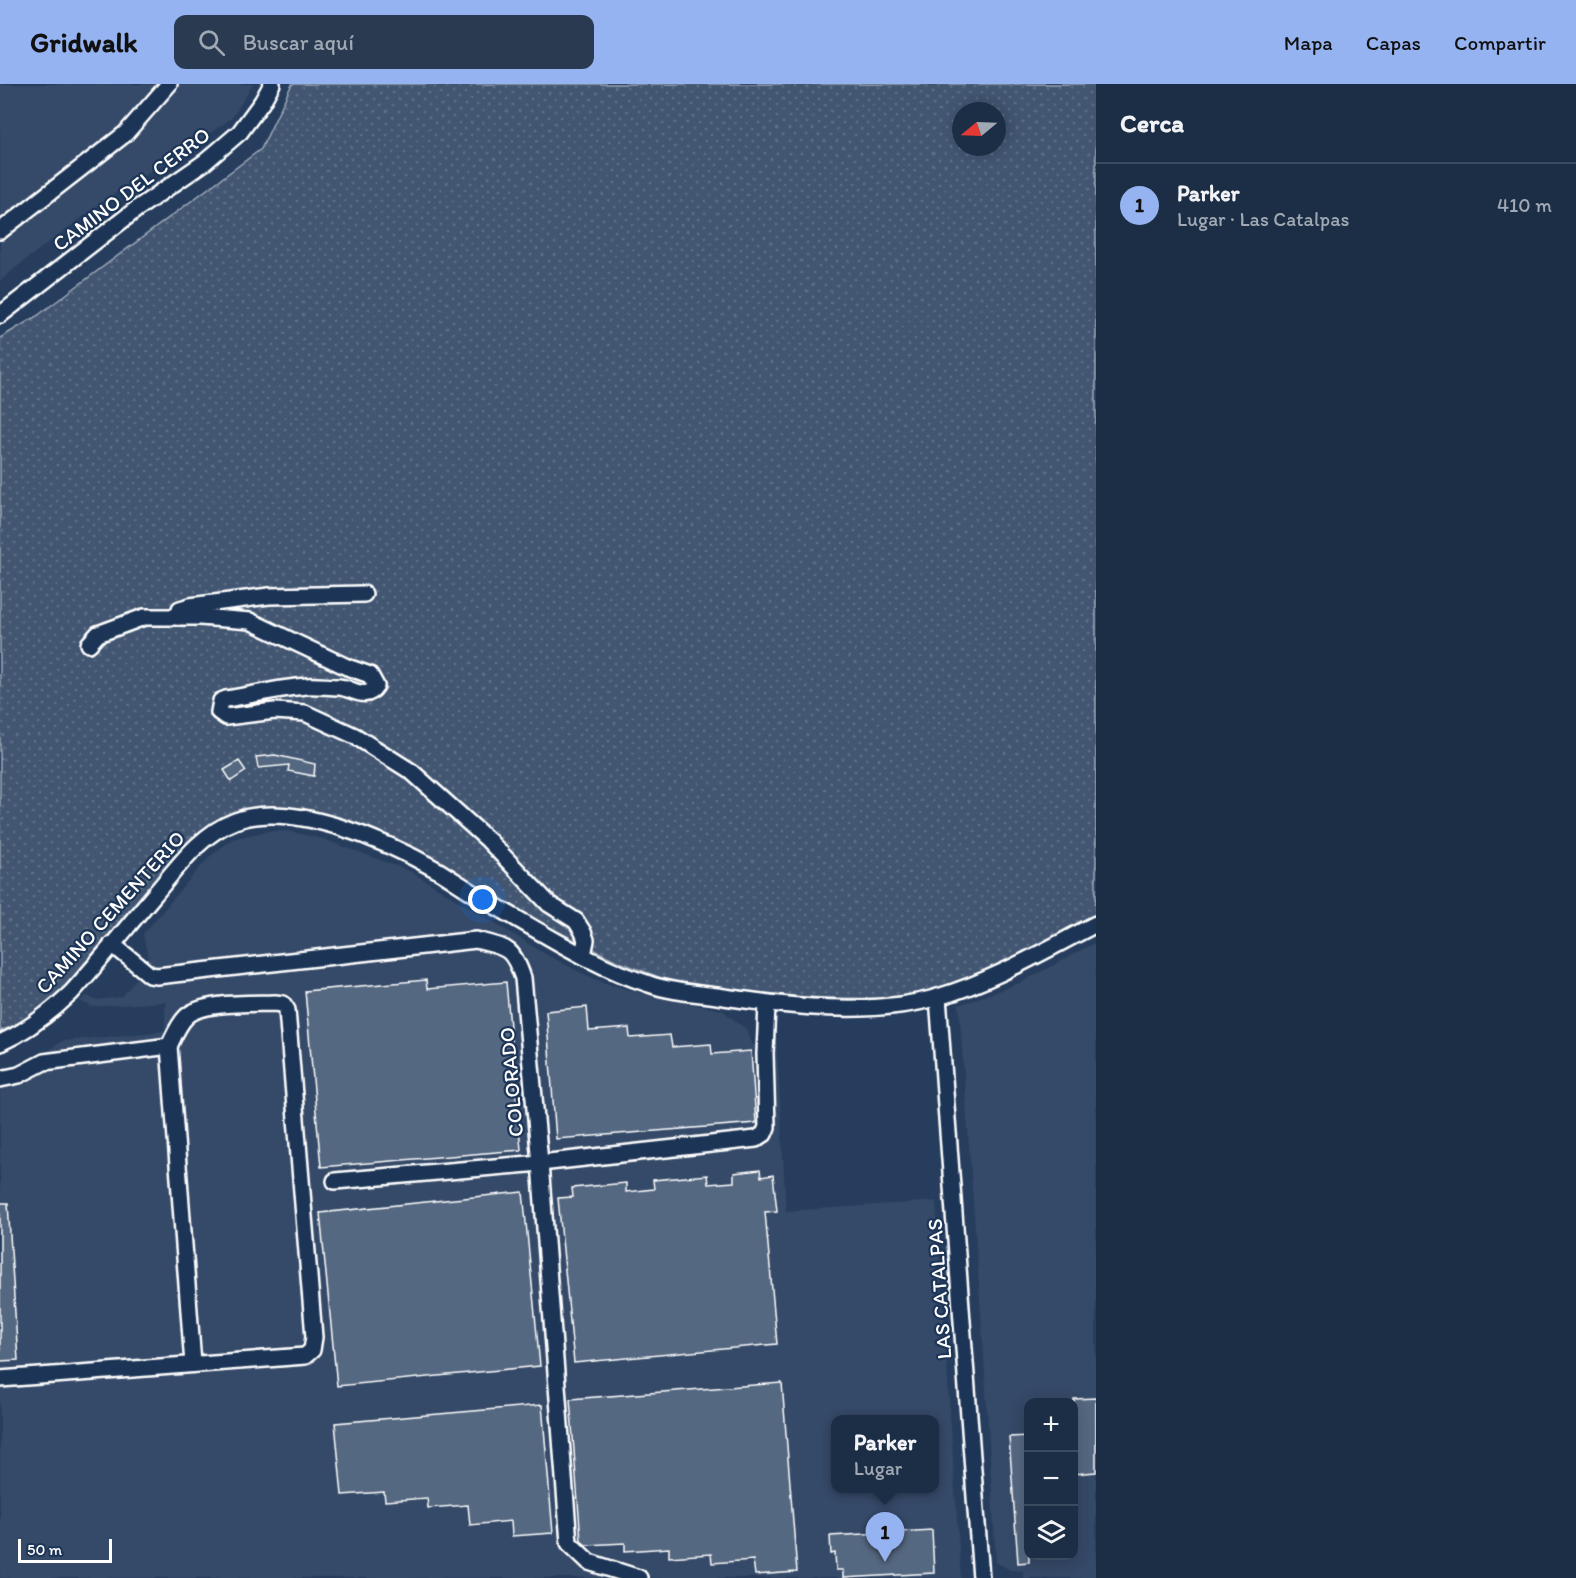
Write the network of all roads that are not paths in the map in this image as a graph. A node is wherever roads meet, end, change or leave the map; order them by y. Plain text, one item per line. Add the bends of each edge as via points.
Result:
1 (169, 84) edge
2 (272, 84) edge
3 (0, 231) edge
4 (0, 315) edge
5 (364, 594) dead end
6 (178, 617) junction
7 (89, 644) dead end
8 (1096, 924) edge
9 (112, 944) junction
10 (583, 955) junction
11 (938, 997) junction
12 (767, 1004) junction
13 (0, 1043) edge
14 (169, 1046) junction
15 (0, 1079) edge
16 (540, 1162) junction
17 (335, 1181) dead end
18 (193, 1364) junction
19 (0, 1379) edge
20 (639, 1578) edge
21 (981, 1578) edge

1 - 3 street via 125,134
2 - 4 street, CAMINO DEL CERRO via 240,132 205,162 138,208
5 - 6 street via 269,597 190,606 180,609
6 - 7 street via 144,618 98,634
6 - 10 street via 250,621 370,675 376,686 367,694 306,686 226,699 219,712 226,717 275,711 305,713 355,736 412,772 489,840 549,904 576,921 586,940
8 - 11 street, CAMINO CEMENTERIO via 1002,972
9 - 10 street, CAMINO CEMENTERIO via 187,856 209,836 239,819 277,815 335,825 394,847
9 - 13 street, CAMINO CEMENTERIO via 55,1007
9 - 16 street, COLORADO via 150,975 157,976 476,940 505,947 516,958 523,978
10 - 12 street, CAMINO CEMENTERIO via 651,985
11 - 12 street, CAMINO CEMENTERIO via 864,1007
11 - 21 street, LAS CATALPAS
12 - 16 street via 764,1134 756,1139
14 - 15 street via 44,1062 19,1075
14 - 18 street
14 - 18 street via 187,1015 203,1008 275,1003 283,1004 287,1010 312,1350 305,1356
16 - 17 street
16 - 20 street, COLORADO via 569,1543 589,1562
18 - 19 street

